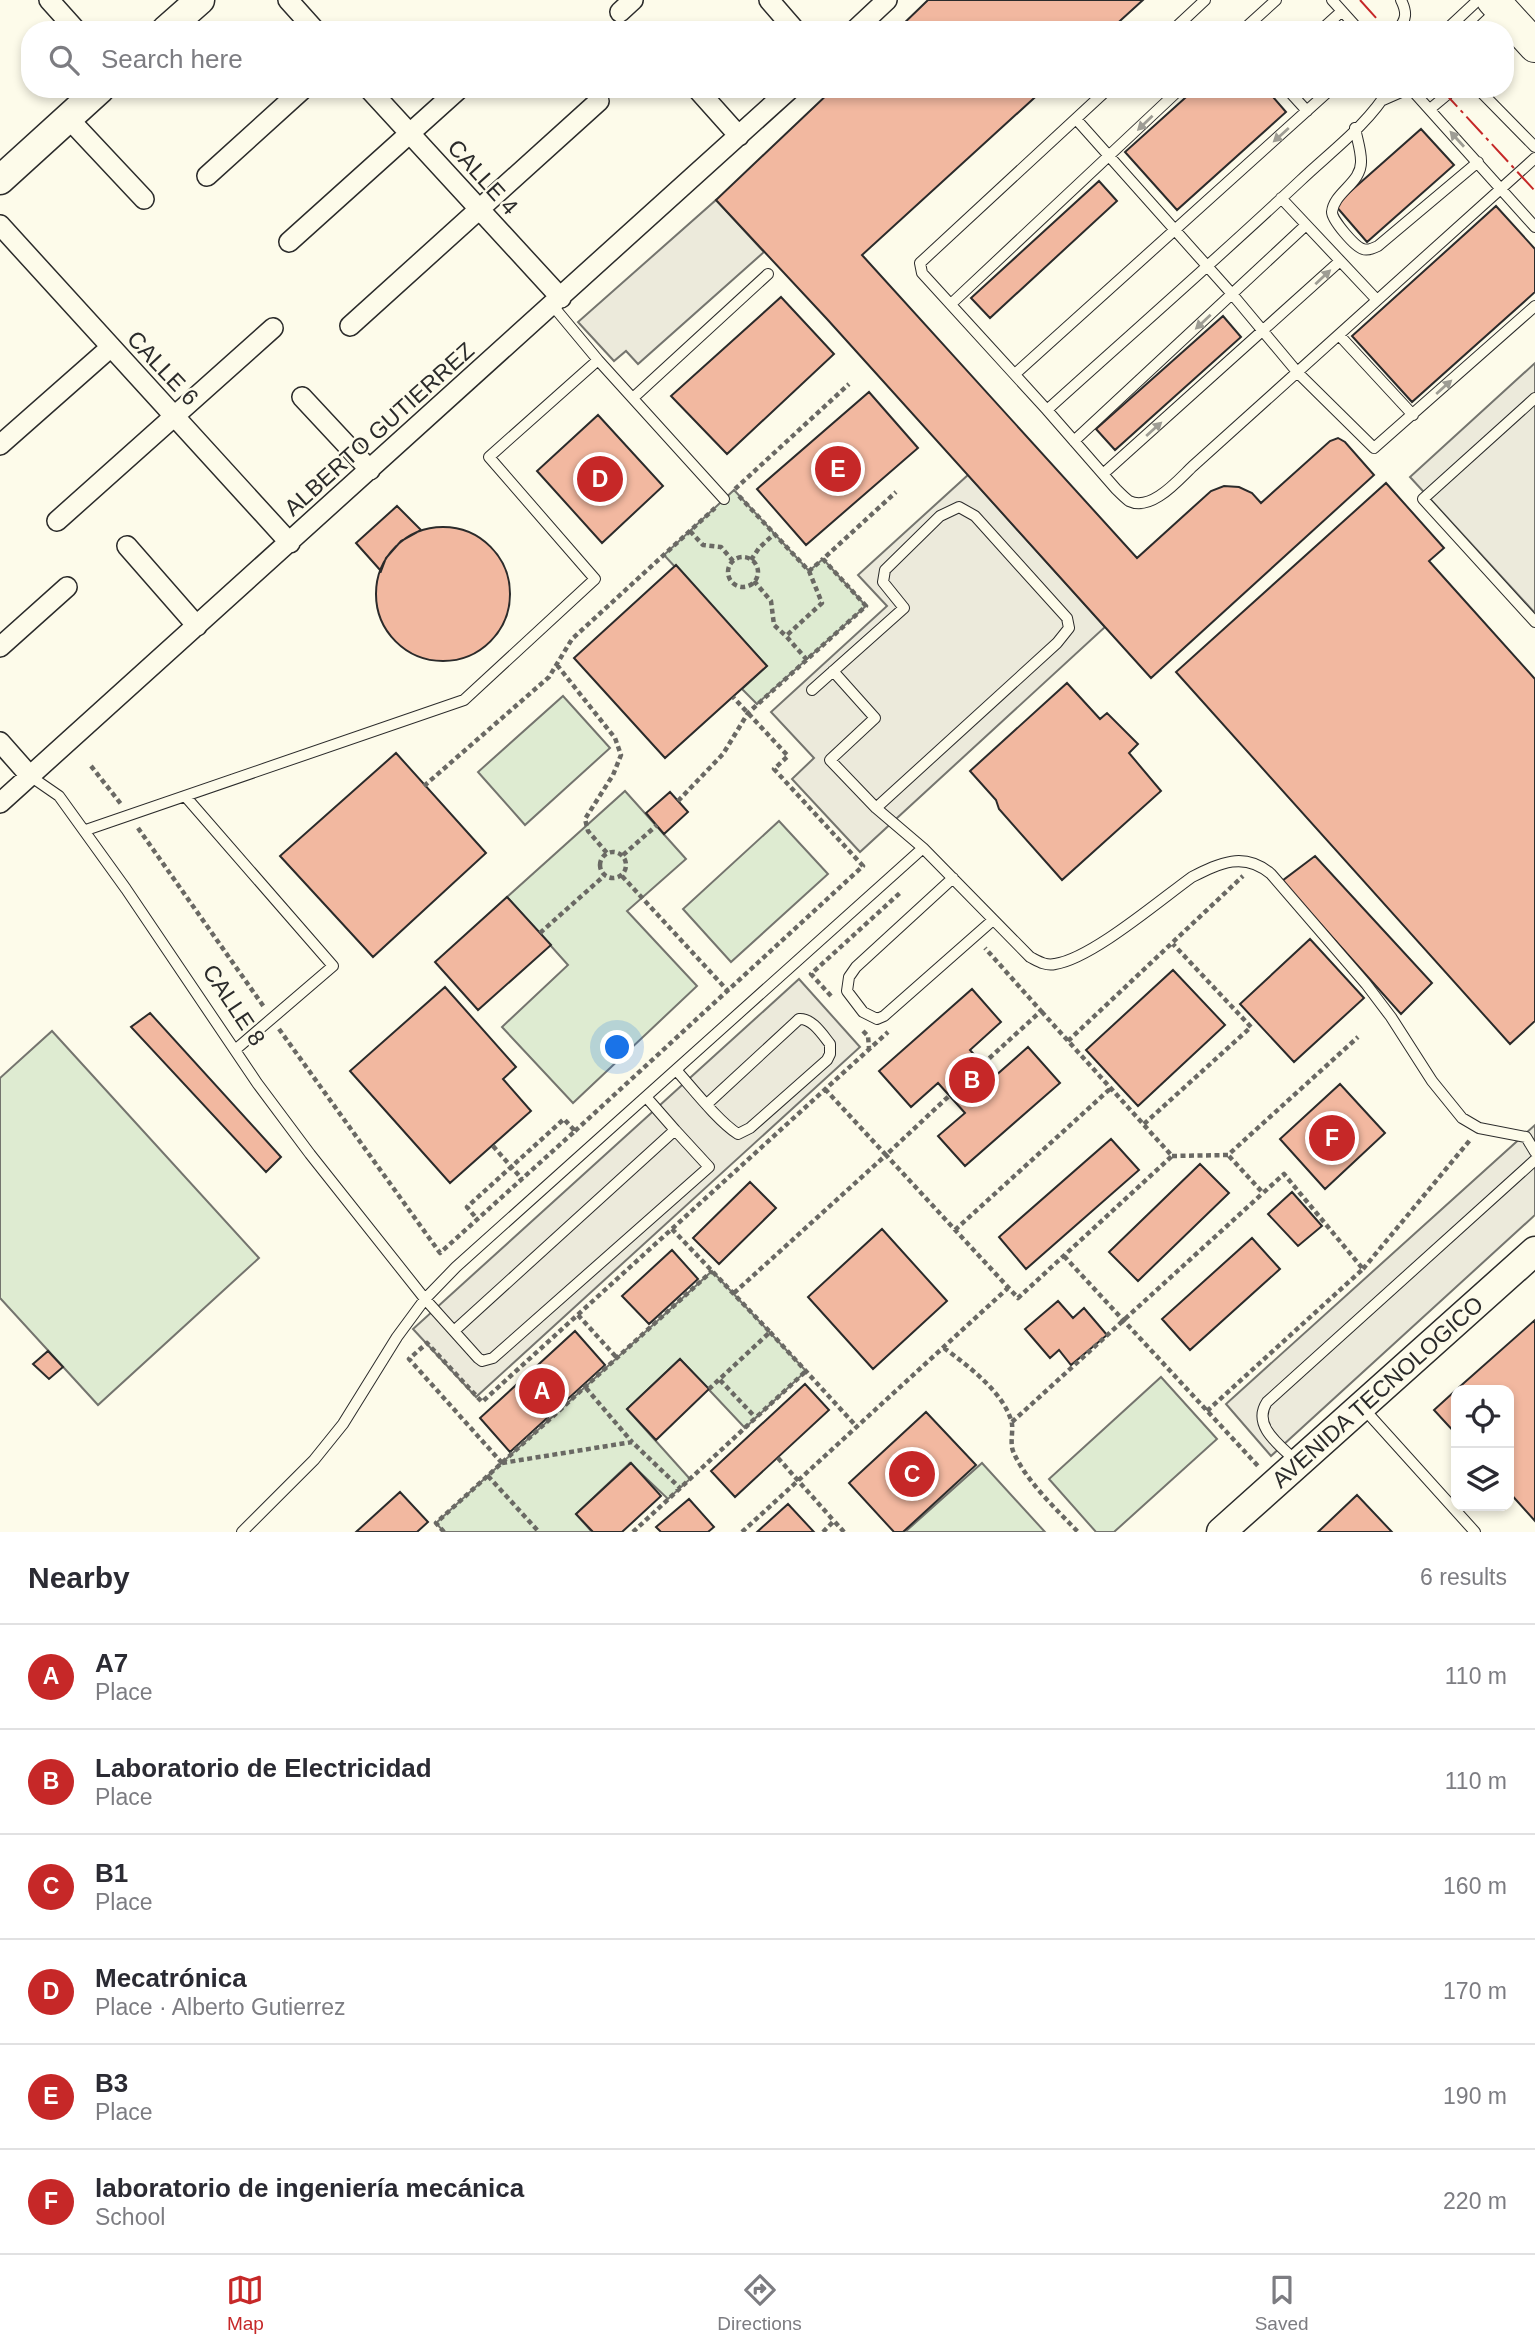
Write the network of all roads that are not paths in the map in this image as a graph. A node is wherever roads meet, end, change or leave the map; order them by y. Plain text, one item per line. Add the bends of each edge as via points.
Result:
1 (49, 0) edge
2 (200, 0) edge
3 (288, 0) edge
4 (768, 0) edge
5 (887, 0) edge
6 (1205, 0) edge
7 (1276, 0) edge
8 (1332, 0) edge
9 (1401, 0) edge
10 (1495, 2) edge
11 (1342, 11) junction
12 (68, 21) edge
13 (176, 21) edge
14 (307, 21) edge
15 (787, 21) edge
16 (865, 21) edge
17 (1183, 21) edge
18 (1253, 21) edge
19 (1331, 21) edge
20 (1351, 21) edge
21 (1403, 21) edge
22 (1462, 21) edge
23 (1482, 21) edge
24 (1512, 21) edge
25 (1514, 23) edge
26 (1535, 46) edge
27 (90, 98) edge
28 (293, 98) edge
29 (377, 98) edge
30 (449, 98) edge
31 (705, 98) edge
32 (780, 98) edge
33 (1098, 98) edge
34 (1171, 98) edge
35 (1295, 98) edge
36 (1321, 98) edge
37 (1387, 98) edge
38 (1419, 98) edge
39 (1443, 98) edge
40 (1487, 98) edge
41 (1382, 100) joint
42 (599, 101) dead end
43 (1430, 109) junction
44 (1307, 111) junction
45 (68, 118) junction
46 (1076, 118) junction
47 (1355, 128) junction
48 (410, 134) junction
49 (739, 136) junction
50 (1535, 147) edge
51 (1109, 157) junction
52 (1535, 158) edge
53 (1478, 162) junction
54 (207, 176) dead end
55 (0, 180) edge
56 (1502, 187) junction
57 (1281, 198) junction
58 (144, 199) dead end
59 (480, 210) junction
60 (0, 225) edge
61 (1306, 225) junction
62 (1535, 227) edge
63 (1174, 232) junction
64 (289, 242) dead end
65 (1340, 261) junction
66 (1206, 266) junction
67 (768, 274) dead end
68 (1232, 294) junction
69 (1377, 300) junction
70 (557, 302) junction
71 (951, 304) junction
72 (1535, 306) edge
73 (350, 326) dead end
74 (273, 328) dead end
75 (1263, 331) junction
76 (1339, 335) junction
77 (111, 347) junction
78 (598, 360) junction
79 (1298, 373) junction
80 (1014, 374) junction
81 (302, 397) dead end
82 (632, 398) junction
83 (1535, 398) edge
84 (1047, 410) junction
85 (1413, 415) junction
86 (175, 416) junction
87 (1074, 441) junction
88 (0, 445) edge
89 (370, 470) junction
90 (1103, 474) junction
91 (724, 499) road end
92 (57, 522) dead end
93 (290, 543) junction
94 (127, 546) dead end
95 (67, 587) dead end
96 (1535, 622) edge
97 (197, 626) junction
98 (0, 648) edge
99 (833, 671) junction
100 (812, 690) dead end
101 (0, 742) edge
102 (30, 776) junction
103 (185, 796) junction
104 (0, 803) edge
105 (876, 808) junction
106 (86, 830) junction
107 (923, 848) junction
108 (953, 878) junction
109 (993, 920) junction
110 (235, 1051) junction
111 (677, 1071) junction
112 (647, 1098) junction
113 (707, 1104) junction
114 (675, 1130) junction
115 (1535, 1152) edge
116 (1535, 1160) edge
117 (1535, 1251) edge
118 (425, 1299) junction
119 (454, 1331) junction
120 (1362, 1406) junction
121 (1297, 1463) junction
122 (243, 1532) edge
123 (1221, 1532) edge
124 (1475, 1532) edge

1 - 12 street
2 - 13 street
3 - 14 street
4 - 15 street
5 - 16 street
6 - 17 lane
7 - 18 lane
8 - 11 lane
9 - 21 lane via 1406,10
10 - 22 lane
10 - 23 lane
10 - 24 main road
11 - 19 lane
11 - 20 lane
25 - 26 main road
27 - 45 street
28 - 54 street
29 - 48 street, CALLE 4
30 - 48 street
31 - 49 street
32 - 49 street, ALBERTO GUTIERREZ
33 - 46 lane
34 -> 51 lane
35 - 44 lane
36 - 44 lane
37 - 41 lane
38 - 43 lane
39 - 43 lane
40 - 50 lane
41 - 47 lane
42 - 59 street
53 -> 43 lane
44 -> 63 lane
45 - 55 street
45 - 58 street
46 - 51 lane
46 - 71 lane via 920,263 922,273
47 - 53 lane via 1362,162 1332,211 1333,218 1362,249 1378,246
47 - 57 lane
48 - 59 street, CALLE 4
48 - 64 street
49 - 70 street, ALBERTO GUTIERREZ
51 - 63 lane
51 - 71 lane
52 - 56 lane
53 - 56 lane
56 - 62 lane
56 - 69 lane
57 - 61 lane
57 - 66 lane
59 - 70 street, CALLE 4
59 - 73 street
60 - 77 street, CALLE 6
61 - 65 lane
61 - 68 lane
63 - 66 lane
63 - 80 lane
65 - 69 lane
75 -> 65 lane
66 - 68 lane
66 - 84 lane
67 - 82 lane
68 - 75 lane
68 -> 87 lane
69 - 76 lane
70 - 78 lane
70 - 89 street, ALBERTO GUTIERREZ
71 - 80 lane
85 -> 72 lane
74 - 86 street
75 - 79 lane
90 -> 75 lane
76 - 79 lane
76 - 85 lane
77 - 86 street, CALLE 6
77 - 88 street
78 - 82 lane
78 - 103 lane via 489,457 595,579 464,700
79 - 85 lane via 1374,448
79 - 90 lane via 1194,467 1149,501 1129,500
80 - 84 lane
81 - 89 street
82 - 91 lane
83 - 96 lane via 1423,499
84 - 87 lane
86 - 92 street
86 - 93 street, CALLE 6
87 - 90 lane
89 - 93 street, ALBERTO GUTIERREZ
93 - 97 street, ALBERTO GUTIERREZ
94 - 97 street
95 - 98 street
97 - 102 street, ALBERTO GUTIERREZ
99 - 100 lane
99 - 105 lane via 875,718 830,760
99 - 105 lane via 904,608 883,582 885,570 940,516 959,507 975,516 1069,623 1049,652
101 - 102 street, CALLE 8
102 - 104 street, ALBERTO GUTIERREZ
102 - 106 lane, CALLE 8 via 59,796
103 - 106 lane
103 - 110 lane via 332,966
105 - 107 lane
106 - 110 lane, CALLE 8
107 - 108 lane
107 - 111 lane
108 - 109 lane
108 - 109 lane via 849,977 848,991 863,1012 877,1019 884,1016
109 - 115 lane via 1030,957 1044,965 1056,964 1095,946 1209,868 1239,860 1256,863 1271,874 1366,984 1462,1118 1479,1128 1526,1137
110 - 118 lane, CALLE 8
111 - 112 lane
111 - 113 lane
112 - 114 lane
112 - 118 lane
113 - 113 lane via 733,1130 743,1133 827,1060 830,1044 810,1022 799,1019
114 - 119 lane
114 - 119 lane, CALLE 8 via 709,1167 493,1358 482,1361
116 - 121 lane via 1266,1402 1263,1425
117 - 120 street, AVENIDA TECNOLOGICO
118 - 119 lane, CALLE 8
118 - 122 lane via 344,1424
120 - 121 street, AVENIDA TECNOLOGICO
120 - 124 lane
121 - 123 street, AVENIDA TECNOLOGICO

